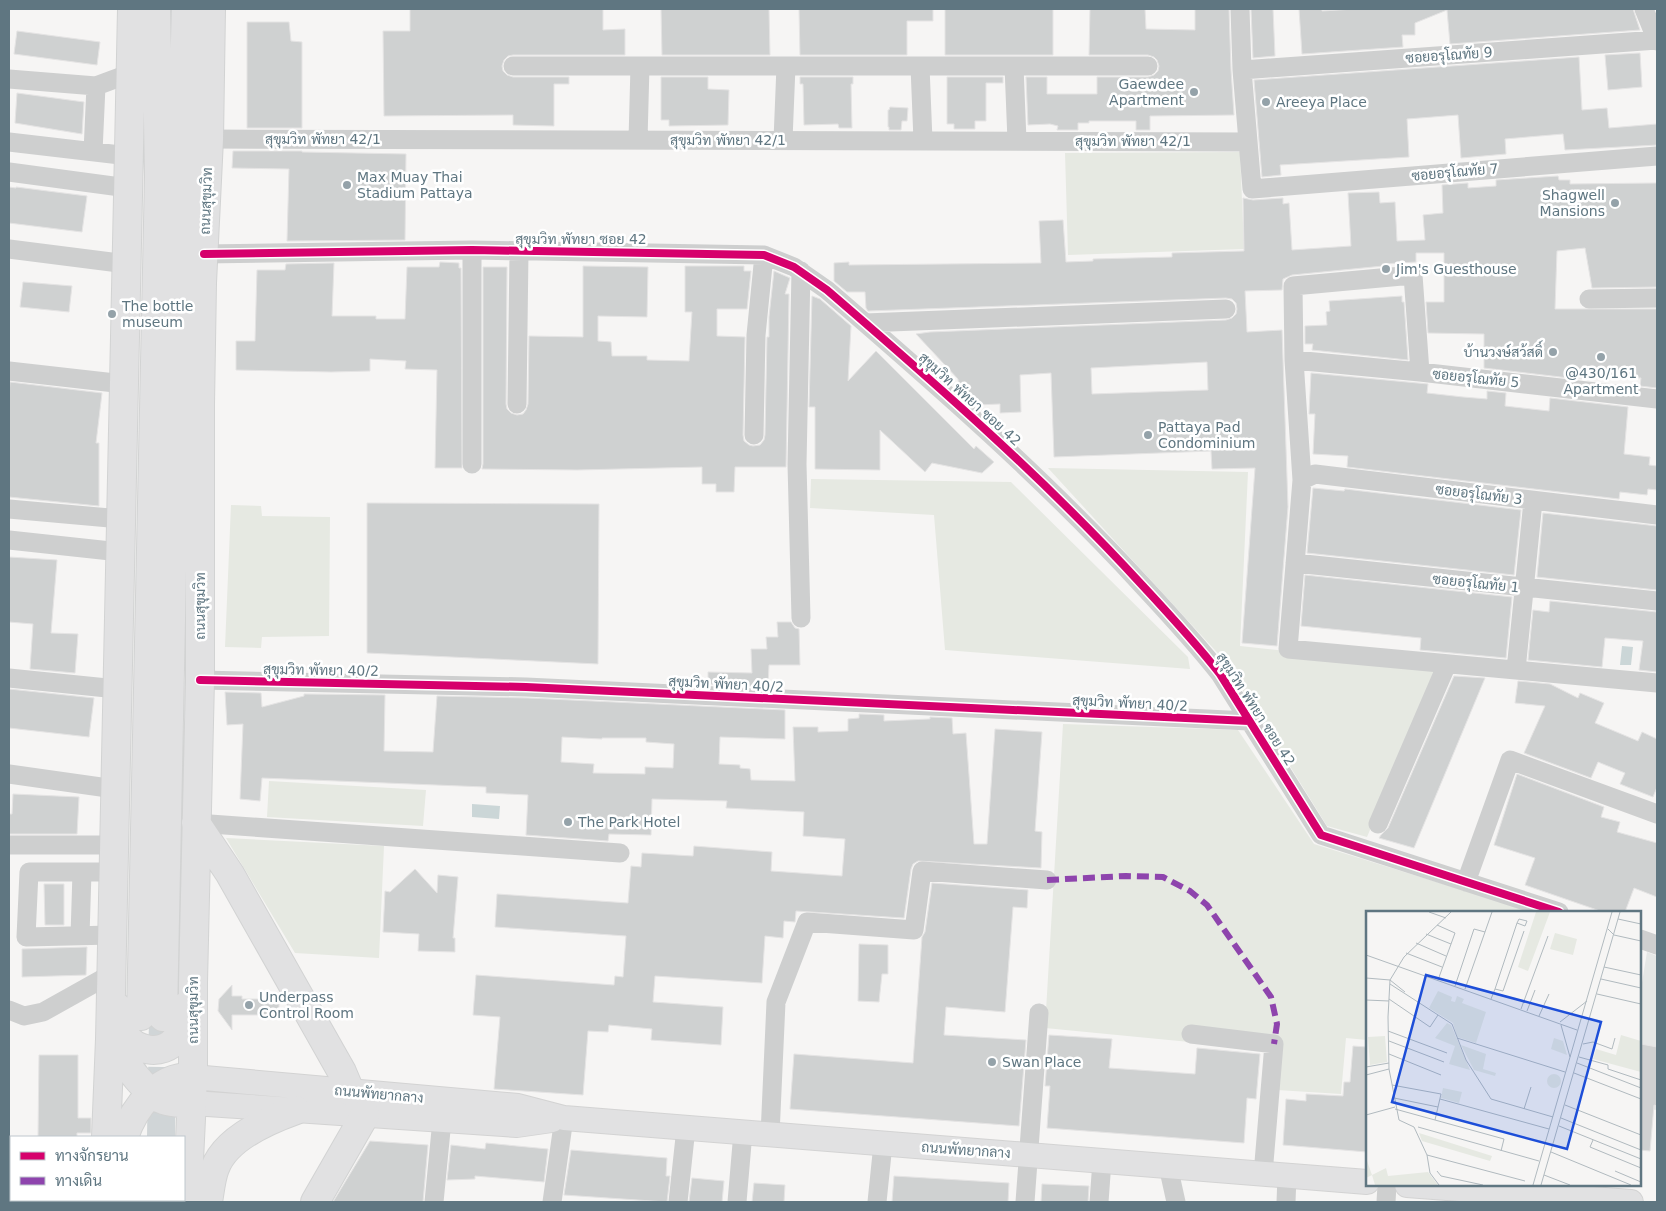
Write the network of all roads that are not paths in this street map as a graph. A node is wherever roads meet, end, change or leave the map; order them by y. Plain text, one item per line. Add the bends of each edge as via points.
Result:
1 (132, 9) edge
2 (156, 9) edge
3 (186, 9) edge
4 (211, 9) edge
5 (1240, 9) edge
6 (1644, 9) edge
7 (1657, 40) edge
8 (513, 66) dead end
9 (640, 66) junction
10 (786, 66) junction
11 (920, 66) junction
12 (1014, 66) junction
13 (1148, 66) dead end
14 (1242, 70) junction
15 (131, 74) junction
16 (9, 79) edge
17 (96, 86) junction
18 (209, 139) junction
19 (638, 140) junction
20 (783, 140) junction
21 (922, 141) junction
22 (1016, 141) junction
23 (9, 142) edge
24 (1248, 142) junction
25 (93, 152) junction
26 (129, 156) junction
27 (1657, 156) edge
28 (9, 172) edge
29 (128, 188) junction
30 (9, 249) edge
31 (472, 250) junction
32 (519, 252) junction
33 (204, 254) junction
34 (764, 255) junction
35 (127, 264) junction
36 (801, 272) junction
37 (1657, 298) edge
38 (1589, 299) dead end
39 (1226, 309) dead end
40 (865, 323) junction
41 (1294, 360) junction
42 (9, 371) edge
43 (1420, 372) junction
44 (124, 384) junction
45 (1657, 399) edge
46 (517, 404) dead end
47 (754, 435) dead end
48 (472, 464) dead end
49 (1302, 480) junction
50 (1533, 501) junction
51 (15, 509) edge
52 (1657, 515) edge
53 (121, 519) junction
54 (13, 540) edge
55 (120, 552) junction
56 (1295, 563) junction
57 (1525, 588) junction
58 (1657, 601) edge
59 (801, 618) dead end
60 (1447, 664) junction
61 (1516, 670) junction
62 (9, 678) edge
63 (200, 680) junction
64 (1657, 684) edge
65 (117, 689) junction
66 (1249, 721) junction
67 (9, 774) edge
68 (115, 789) junction
69 (1657, 814) edge
70 (196, 823) junction
71 (1378, 824) dead end
72 (9, 845) edge
73 (114, 845) junction
74 (620, 852) dead end
75 (82, 872) junction
76 (113, 872) junction
77 (1047, 880) dead end
78 (1466, 882) junction
79 (1556, 911) edge
80 (112, 935) junction
81 (80, 936) junction
82 (1641, 939) edge
83 (1657, 944) edge
84 (111, 979) junction
85 (192, 983) junction
86 (9, 1010) edge
87 (1040, 1013) dead end
88 (1191, 1034) dead end
89 (110, 1039) junction
90 (193, 1090) junction
91 (350, 1091) junction
92 (152, 1093) junction
93 (296, 1110) junction
94 (365, 1115) junction
95 (564, 1118) junction
96 (442, 1120) junction
97 (686, 1128) junction
98 (743, 1132) junction
99 (770, 1135) junction
100 (106, 1136) edge
101 (124, 1136) edge
102 (884, 1144) junction
103 (1030, 1155) junction
104 (1102, 1161) junction
105 (1168, 1166) junction
106 (1262, 1174) junction
107 (1288, 1176) junction
108 (1366, 1182) edge
109 (1387, 1186) edge
110 (1421, 1186) edge
111 (1545, 1195) edge
112 (187, 1202) edge
113 (208, 1202) edge
114 (315, 1202) edge
115 (434, 1202) edge
116 (552, 1202) edge
117 (678, 1202) edge
118 (737, 1202) edge
119 (877, 1202) edge
120 (1025, 1202) edge
121 (1099, 1202) edge
122 (1176, 1202) edge
123 (1286, 1202) edge
124 (1386, 1202) edge
125 (1631, 1202) edge

1 - 15 highway
2 - 3 highway, ถนนสุขุมวิท via 158,176 152,1016
4 - 18 highway, ถนนสุขุมวิท
5 - 14 street
6 - 7 street
7 - 14 street, ซอยอรุโณทัย 9
8 - 9 street
9 - 10 street
9 - 19 street
10 - 11 street
10 - 20 street
11 - 12 street
11 - 21 street
12 - 13 street
12 - 22 street
14 - 24 street
15 - 17 street
15 - 26 highway
16 - 17 street
17 - 25 street
18 - 19 street, สุขุมวิท พัทยา 42/1
18 - 33 highway, ถนนสุขุมวิท
19 - 20 street, สุขุมวิท พัทยา 42/1
20 - 21 street, สุขุมวิท พัทยา 42/1
21 - 22 street, สุขุมวิท พัทยา 42/1
22 - 24 street, สุขุมวิท พัทยา 42/1
23 - 25 street
24 - 27 street, ซอยอรุโณทัย 7 via 1252,189
25 - 26 street
26 - 29 highway
28 - 29 street
29 - 35 highway
30 - 35 street
31 - 32 street, สุขุมวิท พัทยา ซอย 42
31 - 33 street, สุขุมวิท พัทยา ซอย 42
31 - 48 street
32 - 34 street, สุขุมวิท พัทยา ซอย 42
32 - 46 street
33 - 63 highway, ถนนสุขุมวิท via 200,404
34 - 36 street, สุขุมวิท พัทยา ซอย 42
34 - 47 street via 756,334
35 - 44 highway
36 - 40 street, สุขุมวิท พัทยา ซอย 42
36 - 59 street via 797,464
37 - 38 street
39 - 40 street
40 - 66 street, สุขุมวิท พัทยา ซอย 42 via 1018,459 1113,553 1202,650
41 - 43 street, ซอยอรุโณทัย 5
41 - 43 street via 1293,286 1413,275
41 - 49 street
42 - 44 street
43 - 45 street, ซอยอรุโณทัย 5
44 - 53 highway
49 - 50 street, ซอยอรุโณทัย 3 via 1315,474
49 - 56 street
50 - 52 street, ซอยอรุโณทัย 3
50 - 57 street
51 - 53 street
51 - 54 street
53 - 55 highway
54 - 55 street
55 - 65 highway
56 - 57 street, ซอยอรุโณทัย 1
56 - 60 street via 1288,649
57 - 58 street, ซอยอรุโณทัย 1
57 - 61 street
60 - 61 street
60 - 71 street
61 - 64 street
62 - 65 street
63 - 66 street, สุขุมวิท พัทยา 40/2 via 536,688
63 - 70 highway, ถนนสุขุมวิท
65 - 68 highway
66 - 78 street, สุขุมวิท พัทยา ซอย 42 via 1321,835
67 - 68 street
68 - 73 highway
69 - 78 street via 1510,760
70 - 74 street
70 - 85 highway, ถนนสุขุมวิท
70 - 91 highway via 230,874
72 - 73 street
73 - 76 highway
75 - 76 street
75 - 81 street
75 - 81 street via 29,872 26,937
76 - 80 highway
77 - 99 street via 922,872 914,930 807,922 776,1002
78 - 79 street, สุขุมวิท พัทยา ซอย 42
80 - 81 street
80 - 84 highway
82 - 83 street
84 - 85 highway via 123,1032 131,1043 148,1050 168,1047 177,1037
84 - 86 street via 43,1012 24,1016
84 - 89 highway
85 - 90 highway, ถนนสุขุมวิท
87 - 103 street
88 - 106 street via 1274,1044
89 - 92 highway
89 - 100 highway
90 - 91 main road, ถนนพัทยากลาง
90 - 92 highway via 166,1101
90 - 93 main road, ถนนพัทยากลาง
90 - 112 highway, ถนนสุขุมวิท
91 - 95 main road, ถนนพัทยากลาง via 518,1106
92 - 101 highway via 138,1108
93 - 94 main road, ถนนพัทยากลาง
93 - 113 highway via 268,1120 226,1150 216,1167
94 - 96 main road, ถนนพัทยากลาง
94 - 114 highway
95 - 96 main road, ถนนพัทยากลาง via 517,1125
95 - 97 main road, ถนนพัทยากลาง
95 - 116 street
96 - 115 street
97 - 98 main road, ถนนพัทยากลาง
97 - 117 street
98 - 99 main road, ถนนพัทยากลาง
98 - 118 street
99 - 102 main road, ถนนพัทยากลาง
102 - 103 main road, ถนนพัทยากลาง
102 - 119 street
103 - 104 main road, ถนนพัทยากลาง
103 - 120 street
104 - 105 main road, ถนนพัทยากลาง
104 - 121 street
105 - 106 main road, ถนนพัทยากลาง
105 - 122 street
106 - 107 main road, ถนนพัทยากลาง
107 - 108 main road, ถนนพัทยากลาง
107 - 123 street
109 - 124 street
110 - 111 main road
111 - 125 main road

